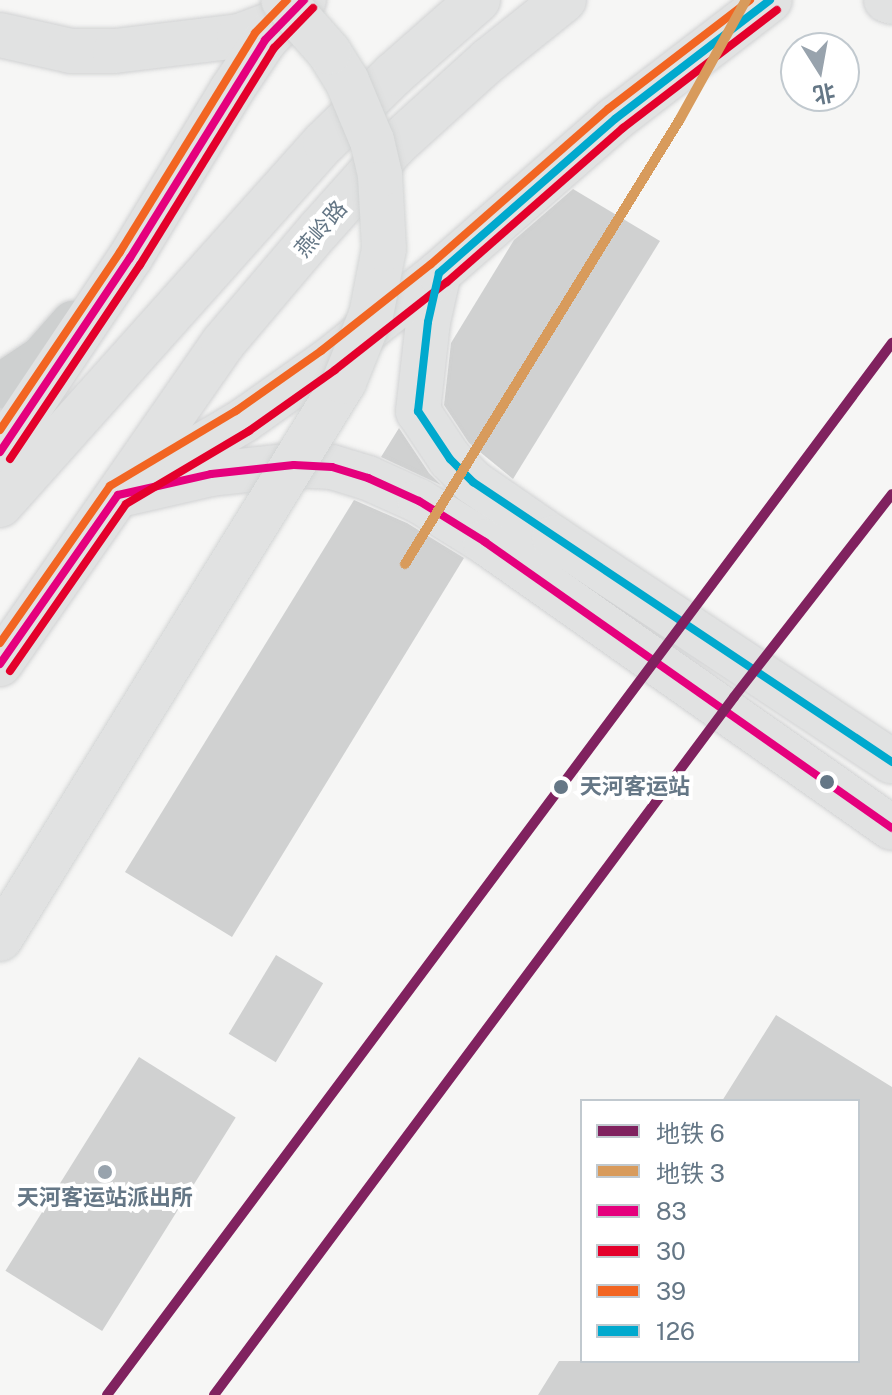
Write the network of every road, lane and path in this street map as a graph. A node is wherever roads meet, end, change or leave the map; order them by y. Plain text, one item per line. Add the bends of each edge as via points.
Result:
1 (478, 0) edge
2 (564, 0) edge
3 (770, 0) edge
4 (886, 0) edge
5 (892, 2) edge
6 (290, 7) edge
7 (0, 35) edge
8 (130, 258) junction
9 (439, 273) junction
10 (0, 386) edge
11 (0, 452) edge
12 (473, 482) junction
13 (118, 495) junction
14 (0, 505) edge
15 (453, 522) junction
16 (0, 664) edge
17 (892, 762) edge
18 (892, 828) edge
19 (0, 939) edge

1 - 14 main road via 325,142
2 - 13 main road, 燕岭路 via 394,146 223,343
3 - 9 main road via 615,119
4 - 5 main road
6 - 7 main road via 239,36 115,51 71,51
6 - 8 main road via 231,91
6 - 19 main road, bridge via 347,81 372,141 384,237 371,315 344,382
8 - 10 street via 42,358
8 - 11 main road
9 - 12 main road via 418,411 450,459
9 - 13 main road via 243,421
12 - 15 main road
12 - 17 main road
13 - 15 main road via 211,474 294,465 332,467 419,501
13 - 16 main road, 燕岭路
15 - 18 main road

